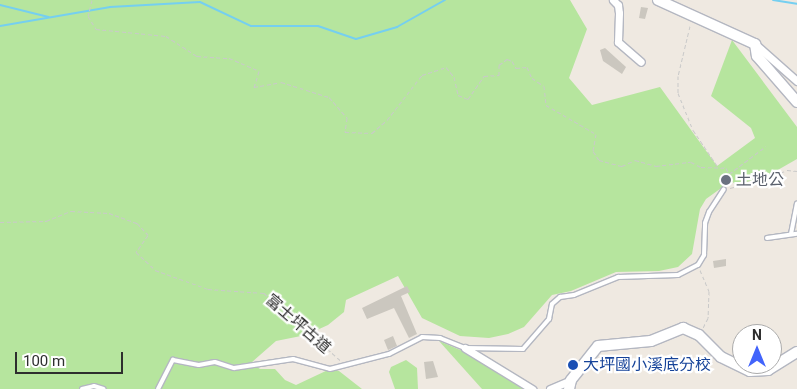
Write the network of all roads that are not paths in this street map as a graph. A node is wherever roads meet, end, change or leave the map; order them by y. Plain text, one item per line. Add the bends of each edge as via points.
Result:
1 (613, 0) edge
2 (658, 0) edge
3 (755, 44) junction
4 (641, 62) dead end
5 (797, 80) edge
6 (797, 102) edge
7 (724, 189) road end
8 (797, 204) edge
9 (791, 234) junction
10 (797, 234) edge
11 (767, 238) dead end
12 (465, 348) junction
13 (797, 352) edge
14 (570, 384) edge
15 (82, 389) edge
16 (104, 389) edge
17 (158, 389) edge
18 (532, 389) edge
19 (550, 389) edge

1 - 4 street via 619,13 618,42
2 - 3 street
3 - 5 street
3 - 6 street via 757,56
7 - 12 lane, 富士坪古道 via 705,223 704,255 698,265 678,275 618,277 574,295 560,297 552,304 550,319 523,349
8 - 9 lane
9 - 10 lane
9 - 11 lane
12 - 17 lane, 富士坪古道 via 440,338 422,337 389,354 330,369 293,359 234,368 215,362 199,365 173,360
12 - 18 street
13 - 14 street via 768,370 750,371 721,357 699,335 682,328 651,340 604,344 595,349
14 - 19 street
15 - 16 lane via 94,386

